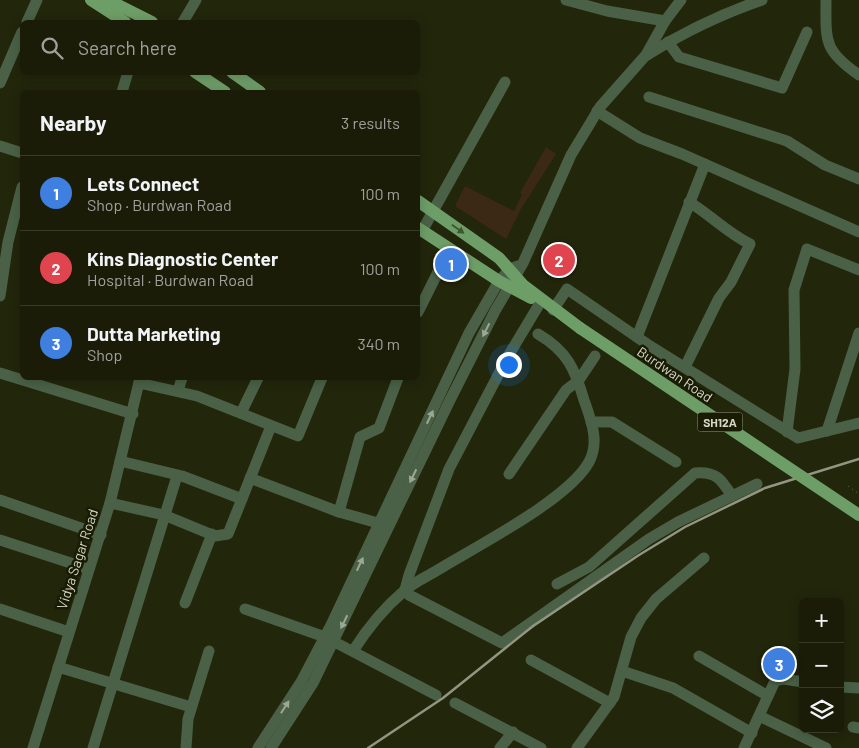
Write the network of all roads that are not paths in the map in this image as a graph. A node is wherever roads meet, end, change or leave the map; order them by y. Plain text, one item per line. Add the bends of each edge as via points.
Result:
1 (37, 0) edge
2 (91, 0) edge
3 (108, 0) edge
4 (196, 0) edge
5 (566, 0) edge
6 (681, 0) edge
7 (762, 0) edge
8 (826, 0) edge
9 (28, 20) edge
10 (121, 20) edge
11 (147, 20) edge
12 (184, 20) edge
13 (665, 21) junction
14 (807, 32) dead end
15 (20, 37) edge
16 (668, 42) junction
17 (646, 55) junction
18 (127, 75) edge
19 (200, 75) edge
20 (236, 75) edge
21 (859, 75) edge
22 (505, 82) dead end
23 (0, 83) edge
24 (123, 90) edge
25 (222, 90) edge
26 (257, 90) edge
27 (649, 97) dead end
28 (597, 111) junction
29 (0, 146) edge
30 (20, 152) edge
31 (704, 164) junction
32 (859, 179) edge
33 (20, 200) edge
34 (420, 202) edge
35 (689, 202) junction
36 (434, 212) junction
37 (420, 230) edge
38 (859, 232) edge
39 (449, 250) junction
40 (859, 270) edge
41 (513, 272) junction
42 (504, 284) junction
43 (0, 296) edge
44 (547, 306) junction
45 (420, 308) edge
46 (859, 333) edge
47 (538, 334) dead end
48 (637, 337) junction
49 (595, 356) dead end
50 (685, 367) junction
51 (0, 373) edge
52 (20, 377) edge
53 (140, 380) edge
54 (181, 380) edge
55 (257, 380) edge
56 (321, 380) edge
57 (397, 380) edge
58 (579, 380) junction
59 (42, 382) edge
60 (178, 391) junction
61 (240, 413) junction
62 (133, 414) junction
63 (591, 422) junction
64 (859, 424) edge
65 (271, 426) junction
66 (827, 431) junction
67 (787, 432) junction
68 (120, 461) junction
69 (676, 462) dead end
70 (509, 474) dead end
71 (177, 476) junction
72 (250, 478) junction
73 (757, 484) dead end
74 (732, 496) junction
75 (242, 499) junction
76 (0, 500) edge
77 (110, 503) junction
78 (339, 512) junction
79 (859, 515) edge
80 (164, 516) junction
81 (384, 525) junction
82 (212, 534) junction
83 (101, 535) junction
84 (0, 540) edge
85 (704, 558) dead end
86 (88, 569) junction
87 (556, 584) dead end
88 (405, 590) junction
89 (185, 603) dead end
90 (245, 608) dead end
91 (0, 609) edge
92 (69, 632) junction
93 (329, 639) junction
94 (209, 651) dead end
95 (353, 651) junction
96 (699, 656) dead end
97 (531, 660) dead end
98 (58, 667) junction
99 (622, 671) junction
100 (799, 682) edge
101 (114, 684) junction
102 (844, 687) edge
103 (859, 688) edge
104 (436, 694) dead end
105 (768, 696) junction
106 (455, 703) dead end
107 (610, 703) junction
108 (191, 707) junction
109 (760, 716) junction
110 (513, 732) junction
111 (752, 733) junction
112 (747, 747) edge
113 (33, 748) edge
114 (93, 748) edge
115 (186, 748) edge
116 (258, 748) edge
117 (271, 748) edge
118 (500, 748) edge
119 (541, 748) edge
120 (577, 748) edge
121 (826, 748) edge

1 - 9 street
2 - 10 main road
3 - 11 main road
4 - 12 street
5 - 13 street
6 - 13 street
7 - 16 street via 727,12
8 - 21 street via 826,38 830,50
13 - 17 street
14 - 16 street via 782,88 679,57
15 - 23 street
16 - 17 street
17 - 28 street
18 - 24 street
19 - 25 main road
20 - 26 main road
22 - 36 street
27 - 32 street via 787,142 826,165
28 - 31 street via 640,138
28 - 41 street via 571,155 523,264
29 - 30 street
31 - 35 street
31 - 38 street
33 - 43 street via 8,242
34 - 36 main road, Burdwan Road / SH12A
35 - 48 street
35 - 50 street via 710,215 730,234 750,244
36 - 37 street
36 -> 41 main road, Burdwan Road / SH12A via 499,258
37 - 39 main road, Burdwan Road / SH12A
39 - 42 main road, Burdwan Road / SH12A
39 - 45 street
40 - 67 street via 807,249 794,290 795,369
41 - 42 street
41 - 44 main road, Burdwan Road / SH12A
42 - 44 main road, Burdwan Road / SH12A
42 - 81 street via 450,400
44 - 48 street via 567,289
44 - 79 main road, Burdwan Road / SH12A, bridge
44 - 88 street via 507,358 449,469
46 - 66 street
47 - 58 street via 566,356
48 - 50 street
49 - 58 street
50 - 67 street
51 - 52 street
53 - 60 street
53 - 62 street, Vidya Sagar Road
54 - 60 street
55 - 61 street
56 - 65 street via 298,436
57 - 78 street via 379,428 360,437
58 - 63 street
58 - 70 street via 566,390
59 - 62 street
60 - 61 street
61 - 65 street
62 - 68 street, Vidya Sagar Road
63 - 69 street via 612,422
63 - 88 street via 593,449 589,462 577,477 547,503
64 - 66 street
65 - 72 street
66 - 67 street via 798,438
68 - 71 street
68 - 77 street, Vidya Sagar Road
71 - 75 street
71 - 80 street
72 - 75 street
72 - 78 street
73 - 74 street
74 - 87 street via 720,477 695,473 589,567
74 - 88 street via 649,539 502,644 419,602
75 - 82 street via 228,534
76 - 83 street
77 - 80 street
77 - 83 street, Vidya Sagar Road
78 - 81 street
80 - 82 street
80 - 101 street
81 - 93 street
82 - 89 street
83 - 86 street, Vidya Sagar Road
84 - 86 street
85 - 99 street via 656,599 641,618 631,637
86 - 92 street, Vidya Sagar Road
88 - 95 street via 376,620
90 - 93 street
91 - 92 street
92 - 98 street, Vidya Sagar Road
93 - 95 street
116 -> 93 street
93 - 117 street via 313,683
94 - 108 street
95 - 104 street
96 - 105 street
97 - 107 street
98 - 101 street
98 - 113 street, Vidya Sagar Road
99 - 107 street
99 - 111 street via 673,688
100 - 105 street via 778,679
101 - 108 street
101 - 114 street
102 - 103 street
105 - 109 street
106 - 110 street
107 - 120 street
108 - 115 street
109 - 111 street
109 - 121 street
110 - 118 street
110 - 119 street
111 - 112 street

